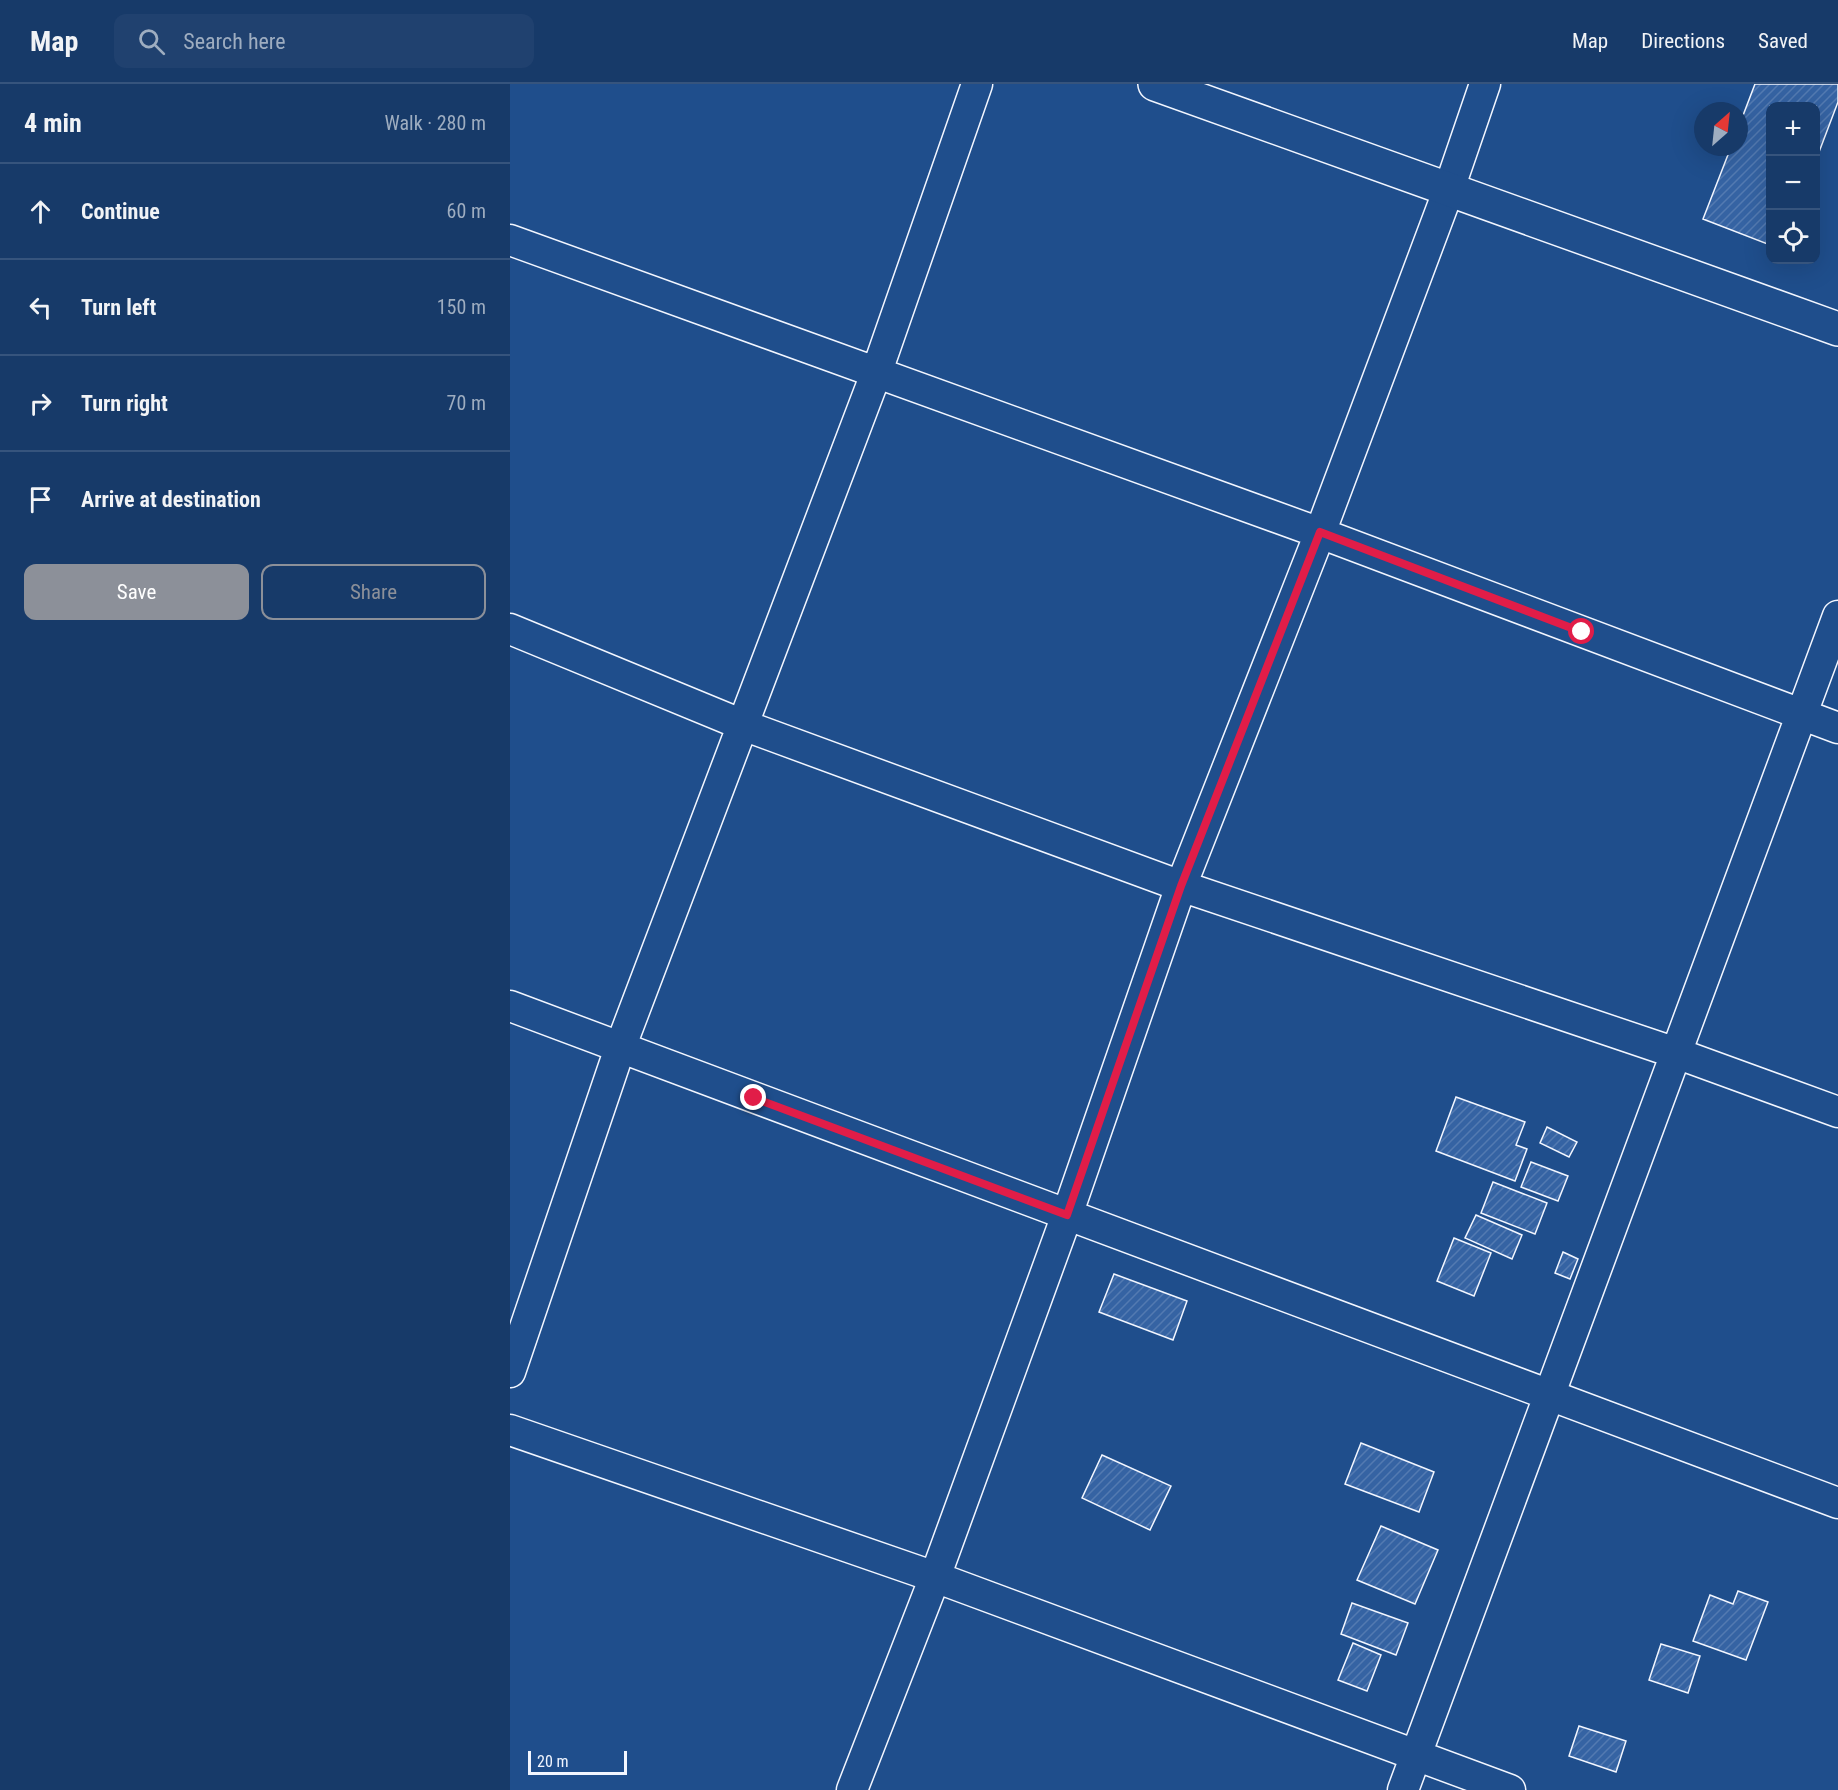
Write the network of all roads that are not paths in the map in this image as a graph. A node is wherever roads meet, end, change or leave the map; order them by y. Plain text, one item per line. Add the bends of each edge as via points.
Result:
1 (977, 84) edge
2 (1155, 84) edge
3 (1485, 84) edge
4 (1449, 189) junction
5 (510, 240) edge
6 (1838, 328) edge
7 (877, 371) junction
8 (1320, 532) junction
9 (1838, 616) edge
10 (510, 629) edge
11 (1802, 714) junction
12 (743, 725) junction
13 (1838, 728) edge
14 (1181, 886) junction
15 (510, 1006) edge
16 (620, 1048) junction
17 (1676, 1053) junction
18 (1838, 1112) edge
19 (1067, 1215) junction
20 (510, 1372) edge
21 (1549, 1395) junction
22 (510, 1431) edge
23 (1838, 1503) edge
24 (935, 1577) junction
25 (1415, 1756) junction
26 (852, 1790) edge
27 (1403, 1790) edge
28 (1510, 1790) edge

1 - 7 street
2 - 4 main road
3 - 4 street
4 - 6 main road
4 - 8 street
5 - 7 street
7 - 8 street
7 - 12 street
8 - 11 street
8 - 14 street
9 - 11 street
10 - 12 street
11 - 13 street
11 - 17 street
12 - 14 street
12 - 16 street
14 - 17 street
14 - 19 street
15 - 16 street
16 - 19 street
16 - 20 street
17 - 18 street
17 - 21 street
19 - 21 street
19 - 24 street
21 - 23 street
21 - 25 street
22 - 24 street
24 - 25 street
24 - 26 street
25 - 27 street
25 - 28 street

